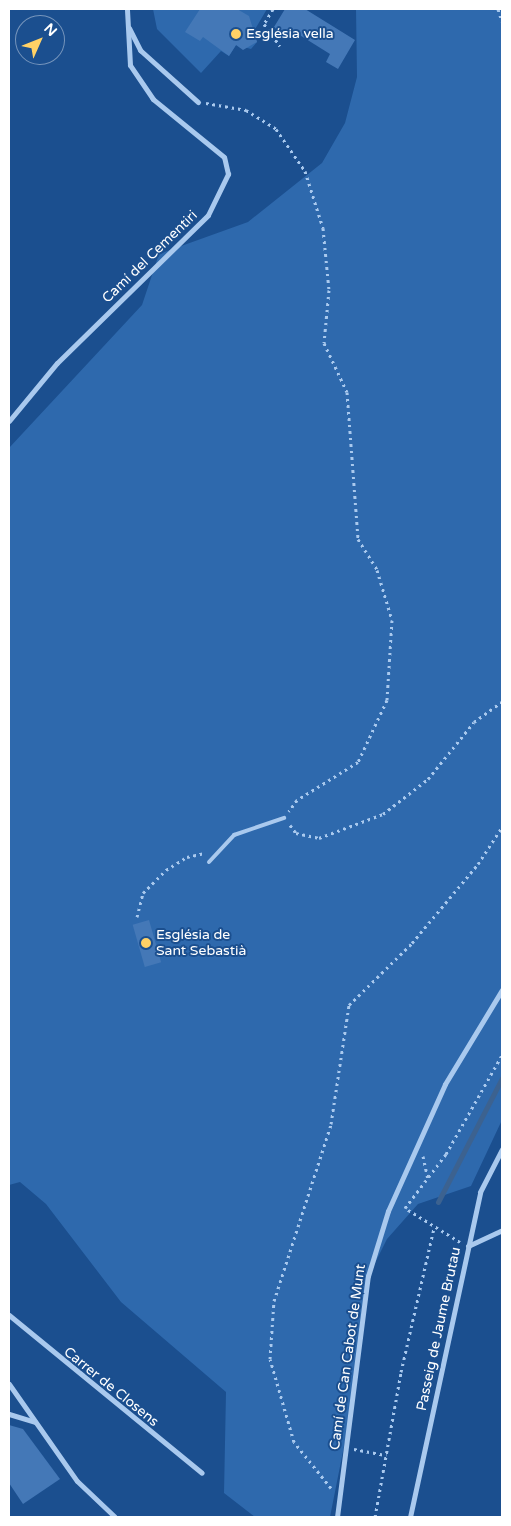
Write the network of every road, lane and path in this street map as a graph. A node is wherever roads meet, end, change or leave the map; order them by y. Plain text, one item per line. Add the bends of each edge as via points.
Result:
1 (127, 9) edge
2 (273, 9) edge
3 (498, 9) edge
4 (502, 21) edge
5 (127, 26) junction
6 (280, 46) dead end
7 (198, 102) joint
8 (9, 421) edge
9 (502, 702) edge
10 (284, 818) junction
11 (502, 828) edge
12 (203, 854) dead end
13 (209, 862) dead end
14 (137, 917) dead end
15 (502, 990) edge
16 (502, 1055) edge
17 (502, 1149) edge
18 (434, 1228) junction
19 (502, 1230) edge
20 (468, 1246) junction
21 (9, 1316) edge
22 (9, 1384) edge
23 (9, 1414) edge
24 (35, 1422) junction
25 (360, 1450) dead end
26 (386, 1455) junction
27 (202, 1473) dead end
28 (339, 1498) junction
29 (115, 1517) edge
30 (338, 1517) edge
31 (375, 1517) edge
32 (410, 1517) edge

1 - 5 street, Camí del Cementiri
2 - 6 path via 264,24
3 - 4 path
5 - 7 street via 140,50
5 - 8 street, Camí del Cementiri via 130,65 153,99 224,157 228,174 208,215 57,363
7 - 10 path via 246,110 276,129 305,172 323,228 329,290 324,343 347,392 358,539 377,570 392,620 387,700 358,762 297,800
9 - 10 path via 474,722 428,779 382,814 319,838 296,833
10 - 13 lane via 234,835
11 - 28 path via 412,943 349,1005 330,1124 274,1301 270,1359 294,1442
12 - 14 path via 187,857 166,870 143,893
15 - 28 street, Camí de Can Cabot de Munt via 445,1084 388,1210 368,1276
16 - 18 path via 446,1154 405,1208
17 - 20 street, Passeig de Jaume Brutau via 480,1192
18 - 20 path
18 - 26 path
19 - 20 street
20 - 32 street, Passeig de Jaume Brutau
21 - 27 street, Carrer de Closens
22 - 24 street
23 - 24 street
24 - 29 street via 76,1481
25 - 26 path
26 - 31 path
28 - 30 street, Camí de Can Cabot de Munt

